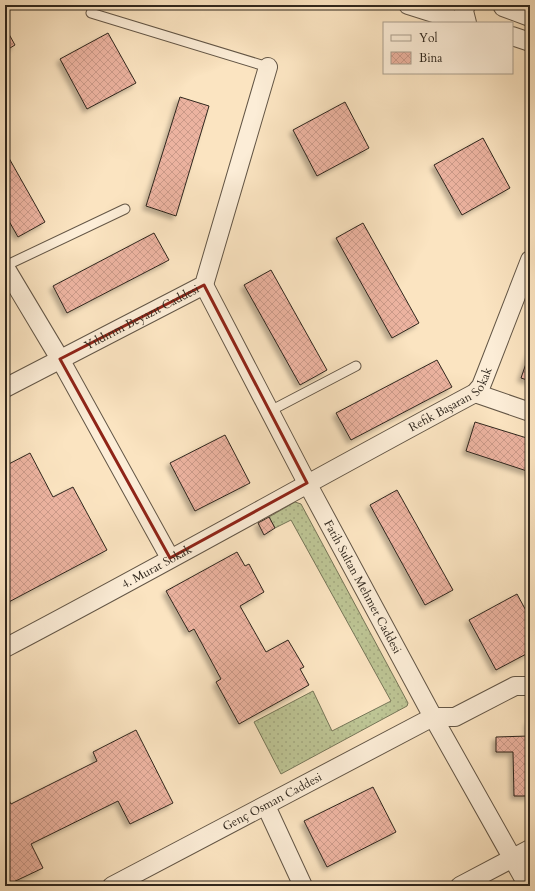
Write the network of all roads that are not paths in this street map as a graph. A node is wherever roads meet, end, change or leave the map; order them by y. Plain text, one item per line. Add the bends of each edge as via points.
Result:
1 (408, 5) edge
2 (466, 5) edge
3 (502, 12) edge
4 (91, 13) dead end
5 (530, 17) edge
6 (463, 22) edge
7 (466, 22) edge
8 (513, 36) edge
9 (530, 42) edge
10 (268, 67) joint
11 (125, 209) dead end
12 (530, 260) edge
13 (5, 267) edge
14 (204, 285) junction
15 (60, 359) junction
16 (356, 366) dead end
17 (5, 388) edge
18 (475, 393) junction
19 (270, 411) junction
20 (530, 412) edge
21 (307, 483) junction
22 (170, 558) junction
23 (5, 648) edge
24 (530, 686) edge
25 (433, 717) junction
26 (266, 806) junction
27 (530, 849) edge
28 (513, 858) junction
29 (112, 886) edge
30 (304, 886) edge
31 (460, 886) edge
32 (528, 886) edge

1 - 6 street
2 - 7 street
3 - 5 street
4 - 10 lane
8 - 9 street
10 - 14 street, Yıldırım Beyazıt Caddesi
11 - 13 lane
12 - 18 street, Refik Başaran Sokak via 481,386
13 - 15 street
14 - 15 street, Yıldırım Beyazıt Caddesi
14 - 19 street, Fatih Sultan Mehmet Caddesi
15 - 17 street, Yıldırım Beyazıt Caddesi
15 - 22 street
16 - 19 lane
18 - 20 street
18 - 21 street, Refik Başaran Sokak
19 - 21 street, Fatih Sultan Mehmet Caddesi
21 - 22 street, 4. Murat Sokak
21 - 25 street, Fatih Sultan Mehmet Caddesi
22 - 23 street, 4. Murat Sokak
24 - 25 street via 515,686 455,717
25 - 26 street, Genç Osman Caddesi
25 - 28 street, Fatih Sultan Mehmet Caddesi
26 - 29 street, Genç Osman Caddesi
26 - 30 street
27 - 28 street
28 - 31 street
28 - 32 street, Fatih Sultan Mehmet Caddesi

